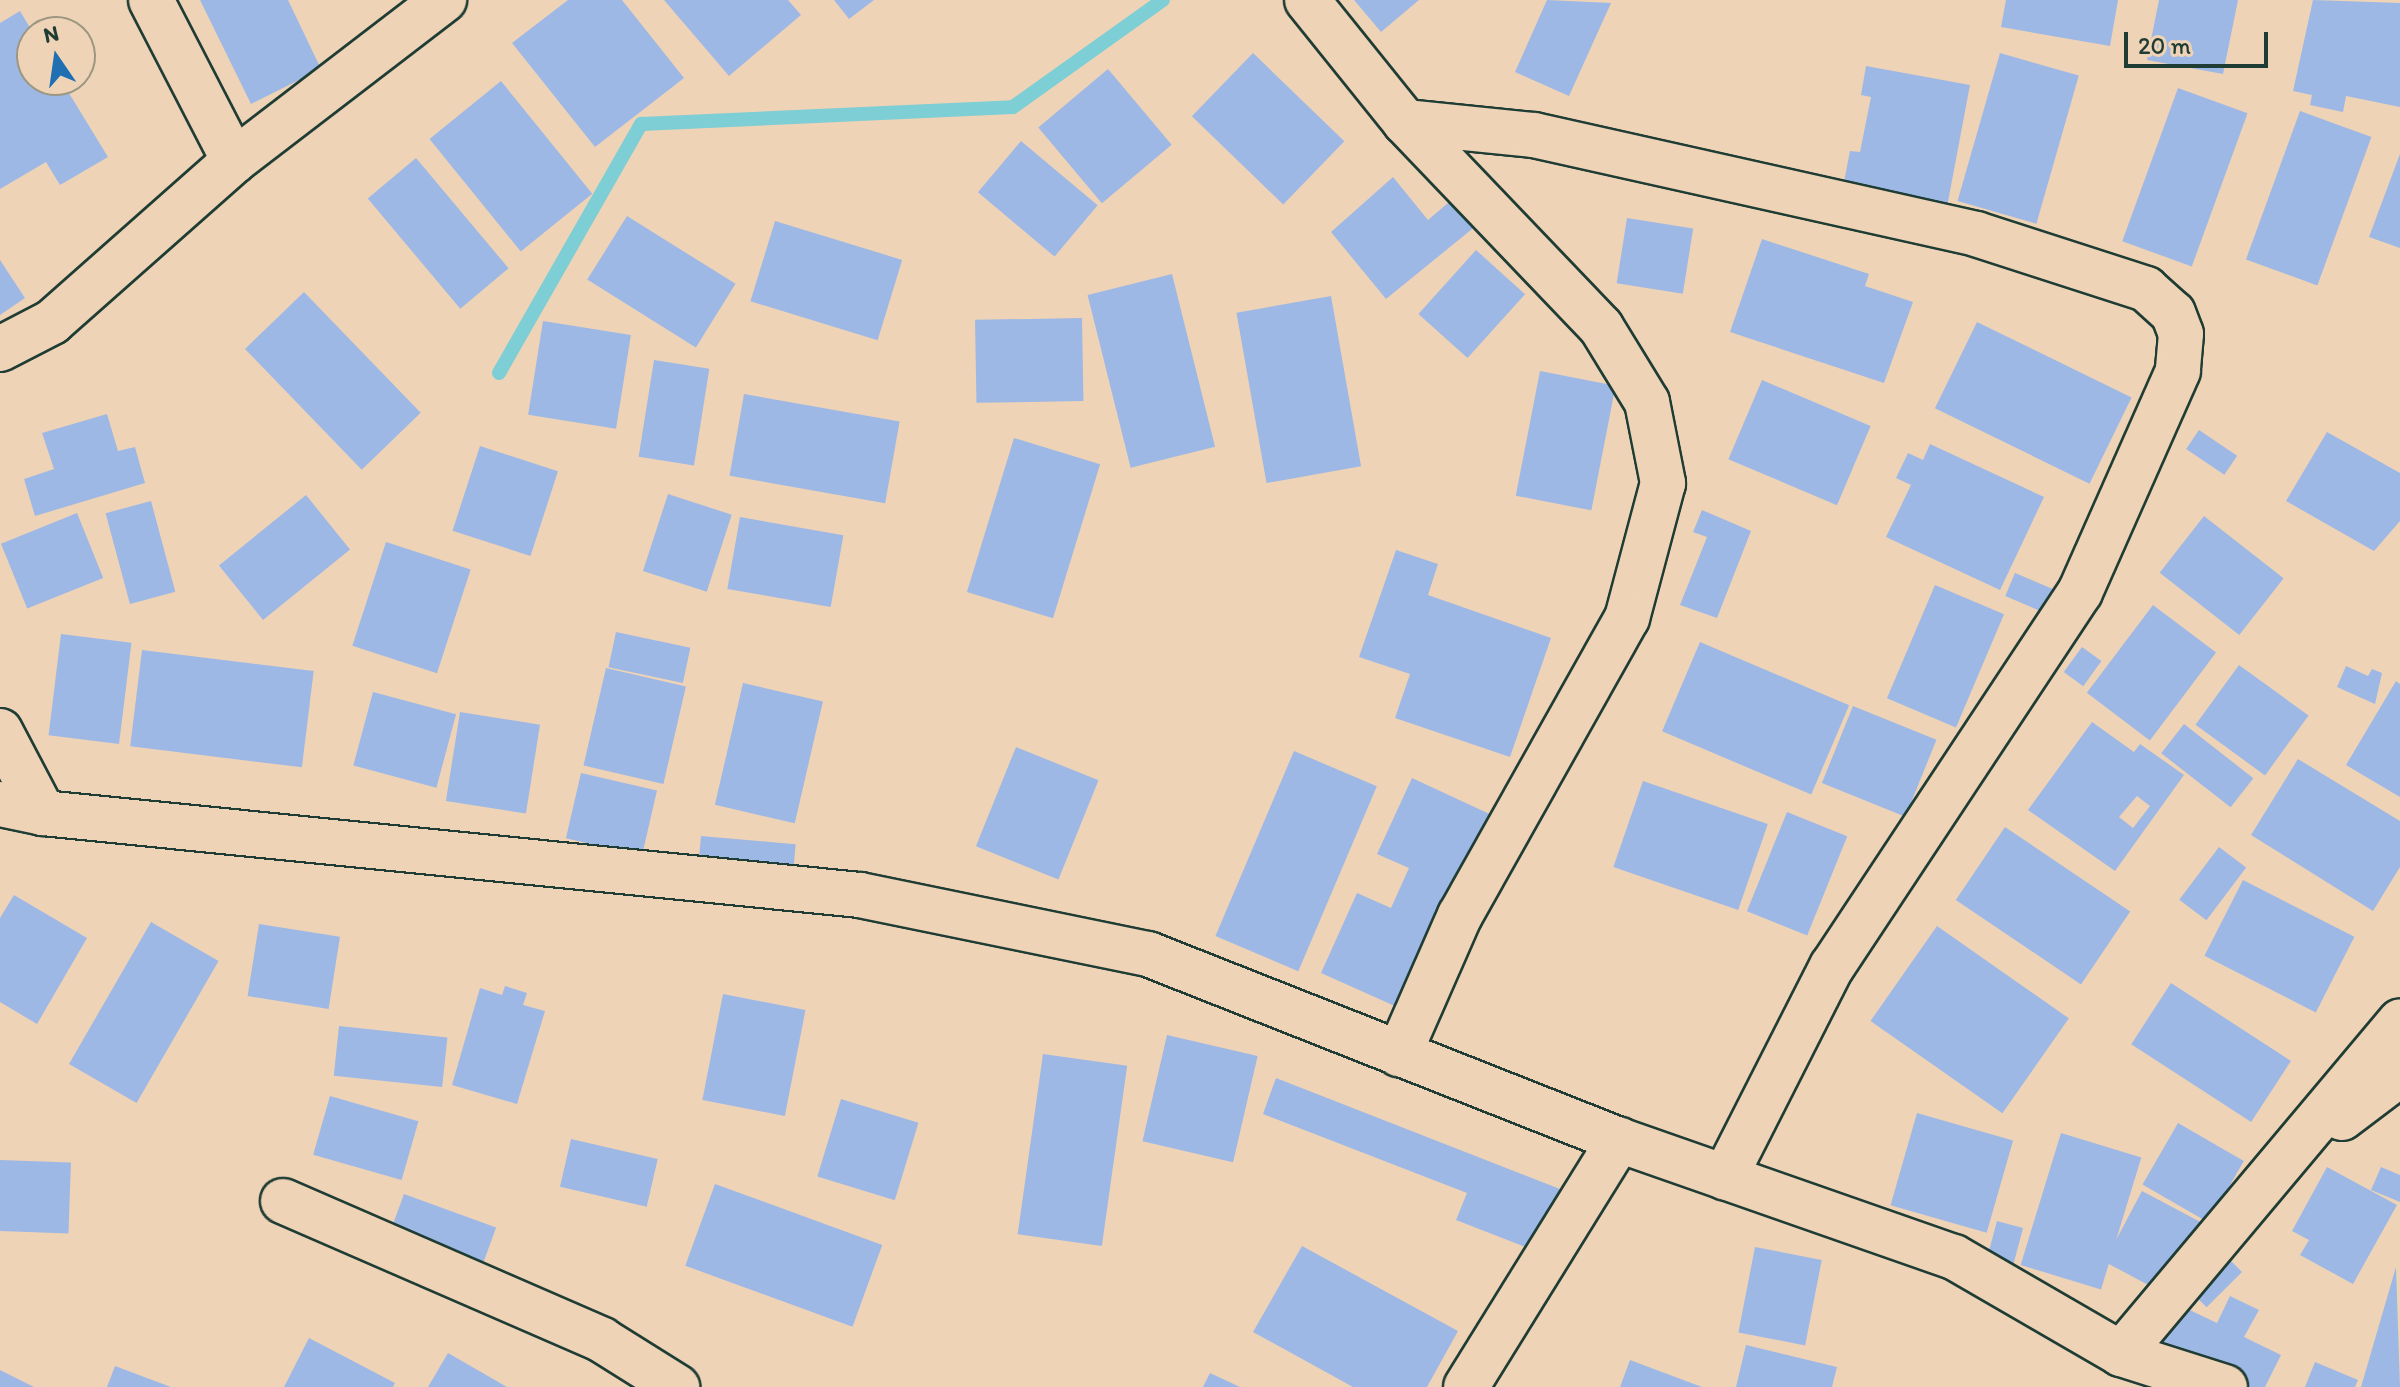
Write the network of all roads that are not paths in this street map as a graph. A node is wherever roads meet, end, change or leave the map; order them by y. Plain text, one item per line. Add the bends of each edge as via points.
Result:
1 (151, 0) edge
2 (444, 0) edge
3 (1307, 0) edge
4 (1405, 122) junction
5 (234, 161) junction
6 (0, 349) edge
7 (0, 731) edge
8 (0, 804) edge
9 (43, 813) junction
10 (2400, 1021) edge
11 (1399, 1054) junction
12 (2400, 1074) edge
13 (1619, 1140) junction
14 (2280, 1166) junction
15 (1725, 1177) junction
16 (283, 1201) dead end
17 (2121, 1354) junction
18 (677, 1387) edge
19 (1466, 1387) edge
20 (2225, 1387) edge

1 - 5 street
2 - 5 street
3 - 4 street
4 - 11 street via 1601,327 1647,402 1663,483 1627,618 1460,915
4 - 15 street via 1534,135 1976,234 2146,289 2173,313 2181,334 2178,371 2080,592 1832,966
5 - 6 street via 52,322
7 - 9 street
8 - 9 street
9 - 11 street via 860,895 1148,954
10 - 14 street
11 - 13 street
12 - 14 street
13 - 15 street
13 - 19 street
14 - 17 street
15 - 17 street via 1954,1257
16 - 18 street via 602,1340
17 - 20 street

